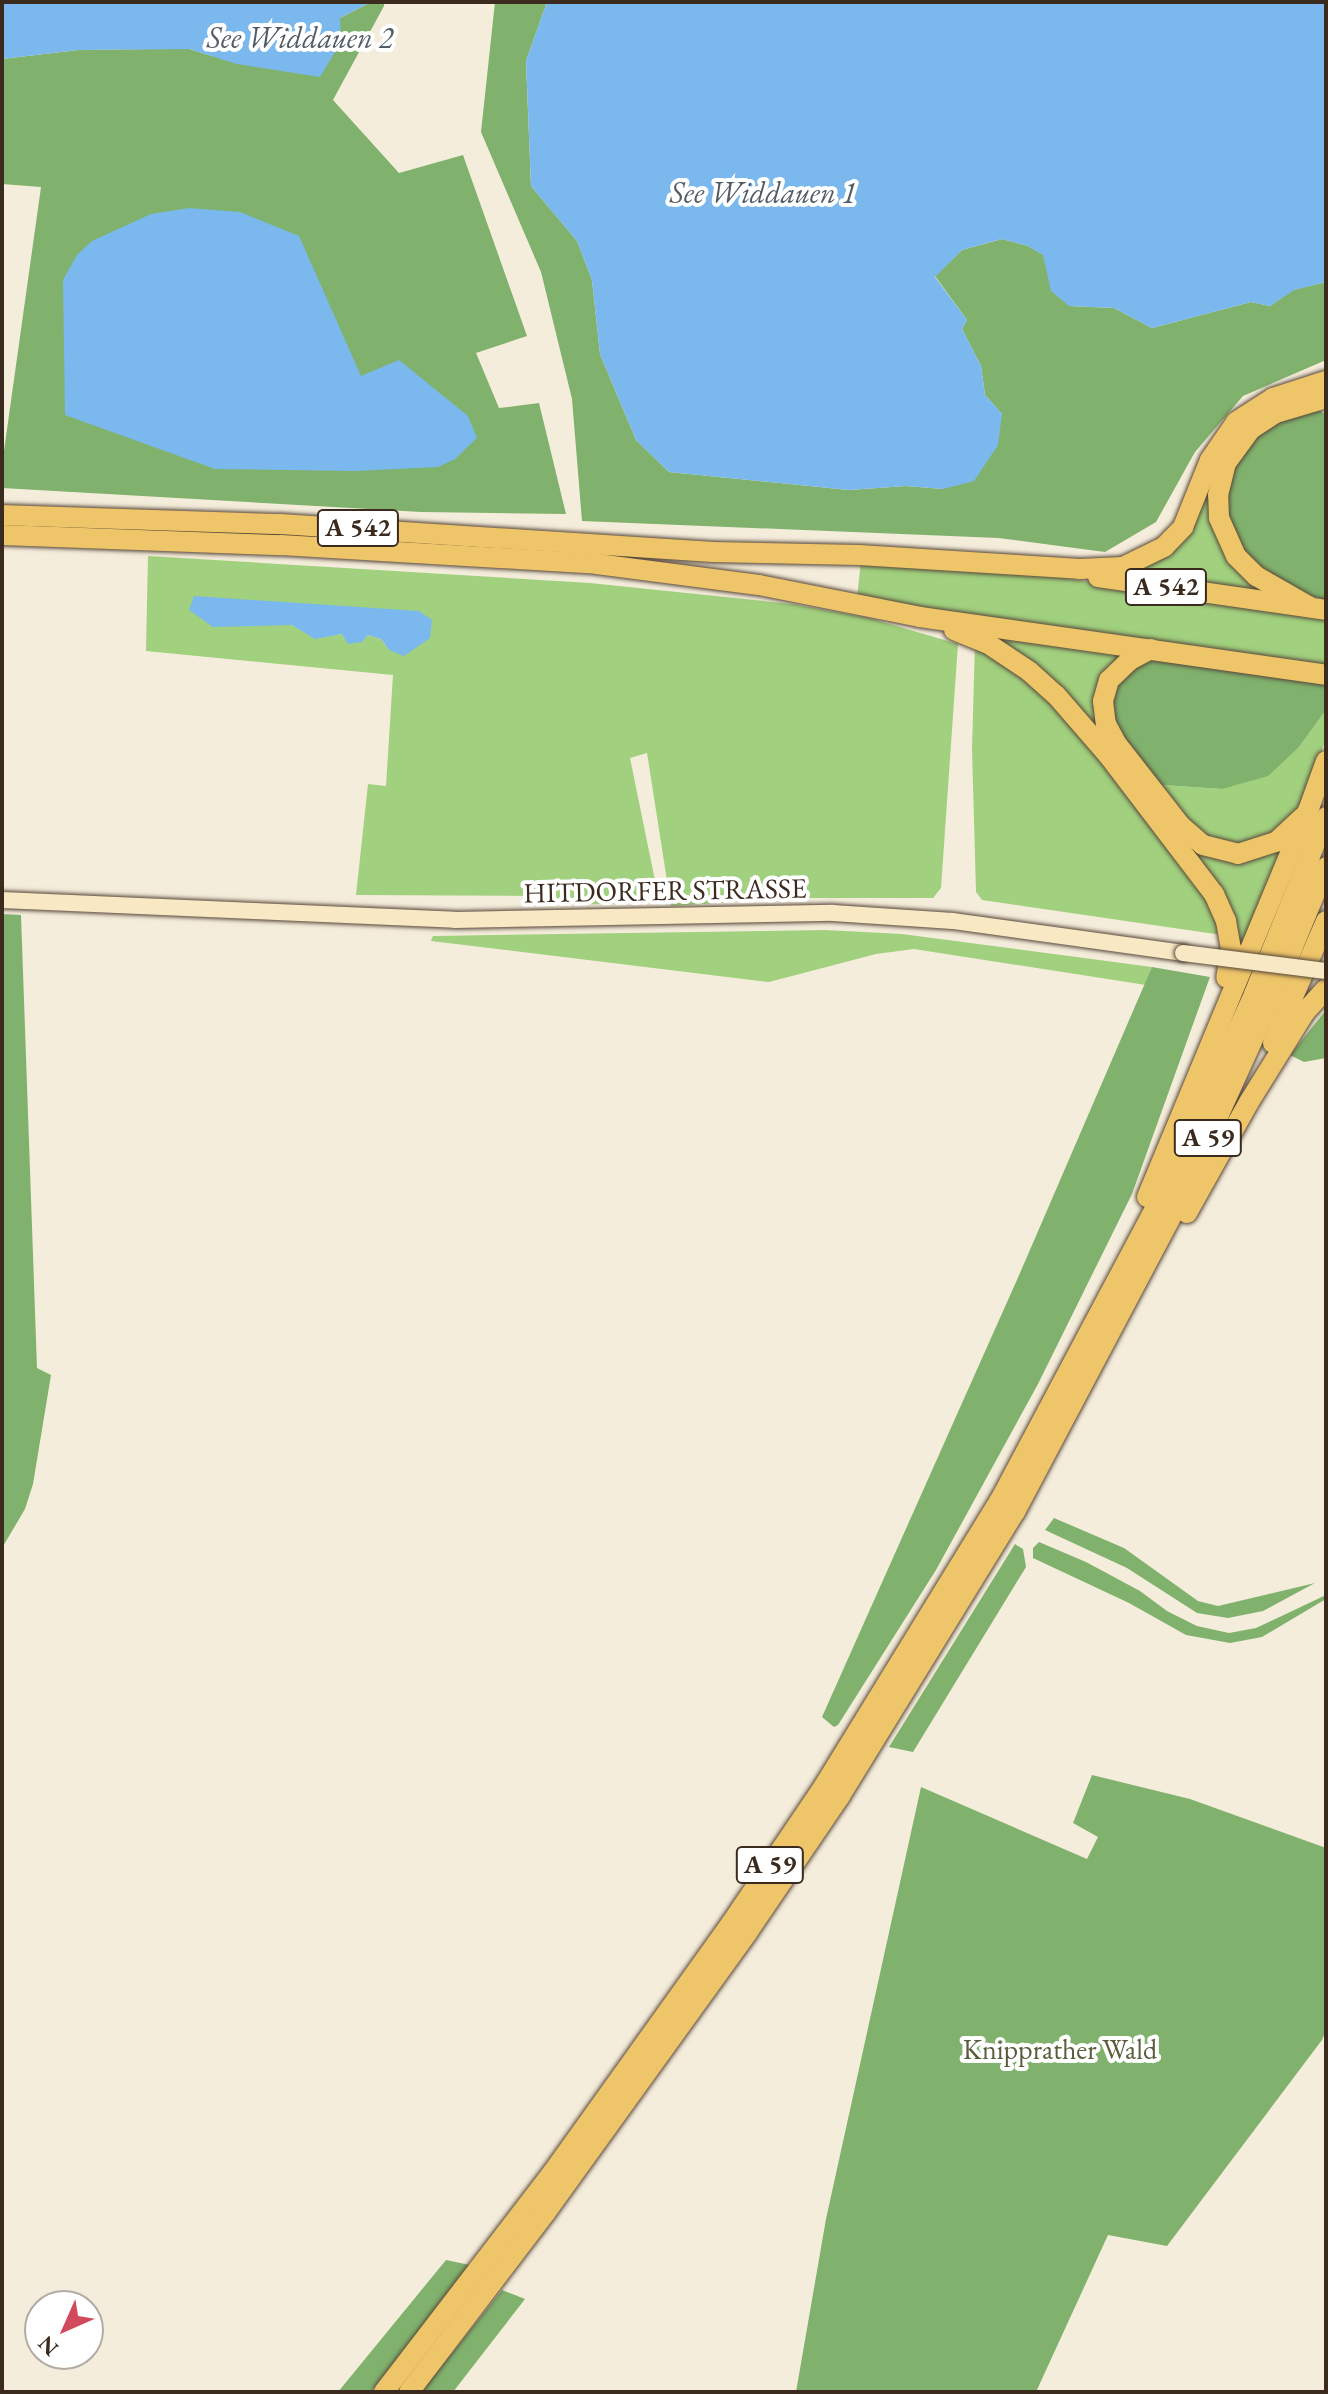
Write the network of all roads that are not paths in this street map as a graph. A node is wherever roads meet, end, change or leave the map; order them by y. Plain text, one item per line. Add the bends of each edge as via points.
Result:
1 (1326, 381) edge
2 (1326, 398) edge
3 (2, 515) edge
4 (2, 535) edge
5 (1022, 566) junction
6 (1318, 608) edge
7 (920, 617) junction
8 (1151, 649) junction
9 (1322, 674) edge
10 (1326, 761) edge
11 (1317, 814) edge
12 (1326, 867) edge
13 (2, 900) edge
14 (1326, 921) edge
15 (1326, 971) edge
16 (1326, 989) edge
17 (1203, 1057) junction
18 (1249, 1102) junction
19 (1105, 1306) junction
20 (1075, 1402) junction
21 (384, 2392) edge
22 (409, 2392) edge

1 - 5 highway via 1273,398 1236,422 1210,460 1183,527 1164,547 1123,567
2 - 6 highway via 1276,413 1251,429 1226,463 1218,495 1219,518 1236,556 1256,576
3 - 5 highway, A 542 via 265,523
4 - 7 highway, A 542 via 311,546 597,564 759,585
5 - 6 highway, A 542
7 - 8 highway, A 542
7 - 17 highway via 987,643 1056,695 1214,894 1231,948
8 - 9 highway, A 542
8 - 11 highway via 1109,680 1103,701 1106,724 1180,825 1203,845 1238,854 1276,842
10 - 11 highway
11 - 17 highway
11 - 19 highway, A 59 via 1254,994
12 - 20 highway, A 59 via 1181,1198
13 - 15 main road, HITDORFER STRASSE, bridge via 455,920 833,913 953,921
14 - 18 highway
16 - 18 highway via 1305,1012
17 - 19 highway via 1117,1264
18 - 20 highway via 1102,1370
19 - 21 highway, A 59 via 1000,1500 824,1786 553,2172
20 - 22 highway, A 59 via 933,1647 806,1846 592,2148

